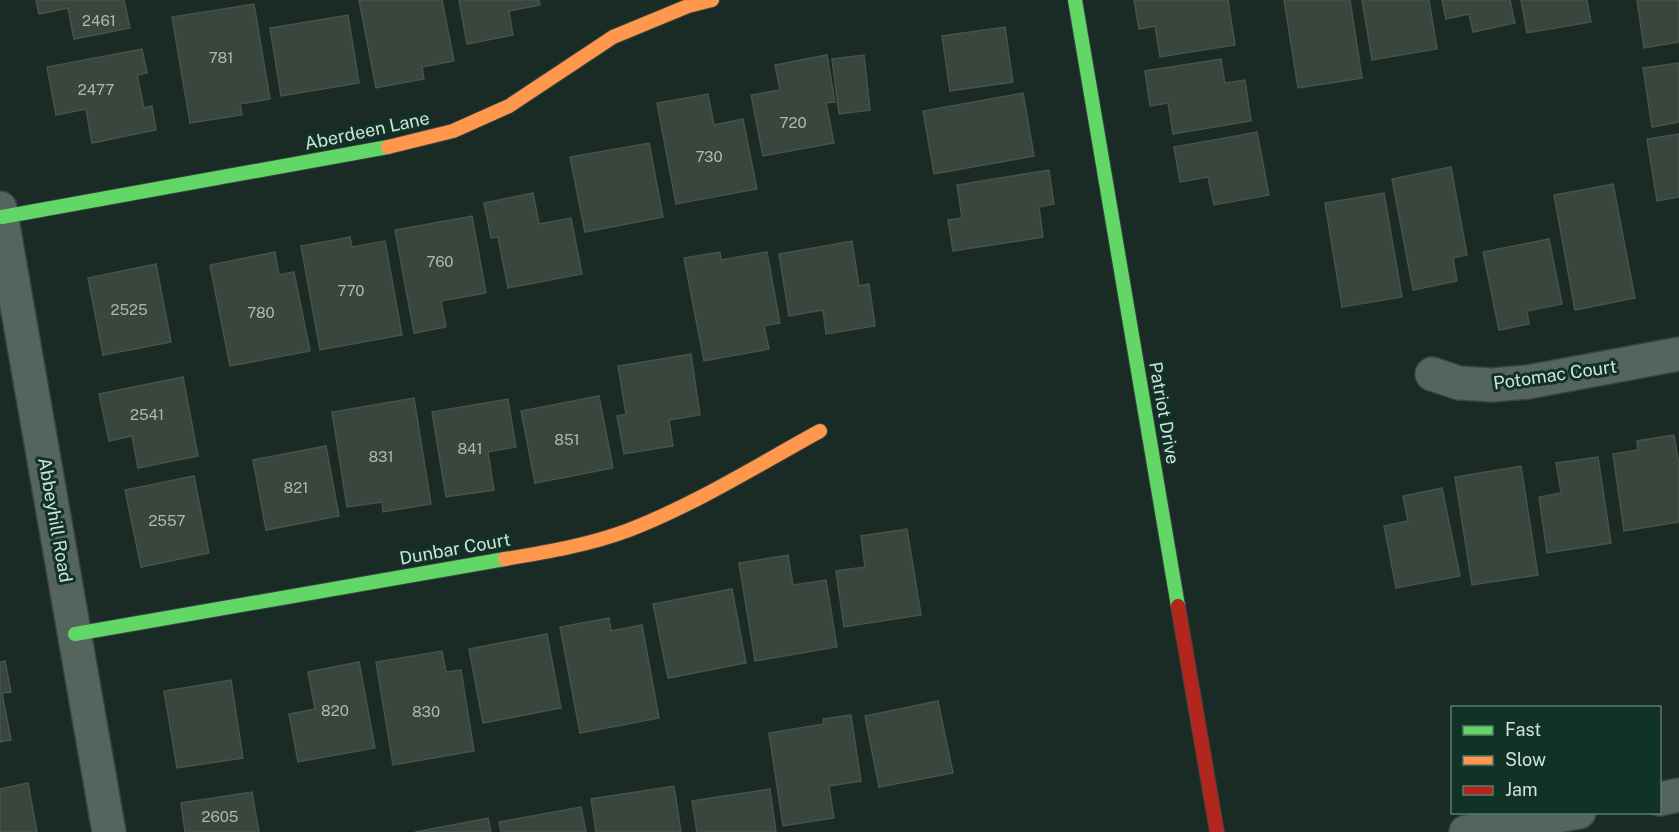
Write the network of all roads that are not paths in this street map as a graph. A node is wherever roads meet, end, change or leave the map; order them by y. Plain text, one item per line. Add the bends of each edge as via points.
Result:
1 (712, 0) edge
2 (1076, 0) edge
3 (1, 213) edge
4 (1679, 354) edge
5 (1432, 374) dead end
6 (820, 431) dead end
7 (75, 634) junction
8 (1679, 795) edge
9 (1661, 799) edge
10 (1573, 814) edge
11 (110, 832) edge
12 (1217, 832) edge
13 (1466, 832) edge

1 - 3 street, Aberdeen Lane via 613,37 509,106 453,131 387,147
2 - 12 street, Patriot Drive
3 - 7 street, Abbeyhill Road
4 - 5 street, Potomac Court via 1492,385 1459,383
6 - 7 street, Dunbar Court via 684,506 628,530 567,548
7 - 11 street, Abbeyhill Road
8 - 9 street
10 - 13 street

